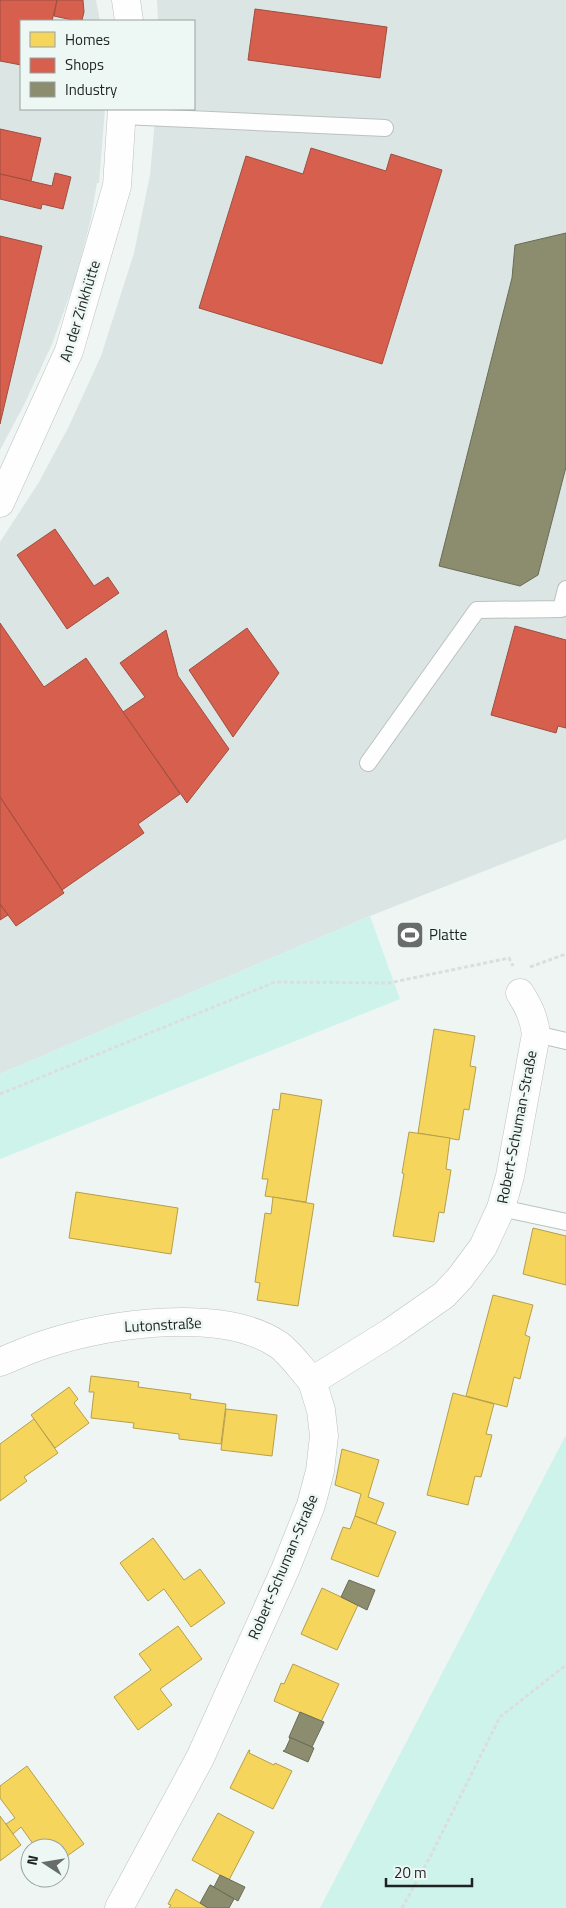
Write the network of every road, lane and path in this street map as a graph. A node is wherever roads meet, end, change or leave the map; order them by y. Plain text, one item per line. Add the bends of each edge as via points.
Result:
1 (126, 0) edge
2 (129, 20) edge
3 (122, 112) edge
4 (385, 128) dead end
5 (0, 503) edge
6 (566, 589) edge
7 (368, 763) dead end
8 (566, 954) edge
9 (520, 979) junction
10 (536, 1034) junction
11 (566, 1040) edge
12 (0, 1094) edge
13 (501, 1208) junction
14 (566, 1222) edge
15 (0, 1362) edge
16 (312, 1381) junction
17 (566, 1665) edge
18 (119, 1908) edge
19 (402, 1908) edge

1 - 2 street
3 - 4 lane
3 - 5 street, An der Zinkhütte via 117,186 70,351
6 - 7 lane via 561,609 477,610
8 - 9 path
9 - 10 street, Robert-Schuman-Straße via 535,1021
9 - 12 path via 509,958 389,983 275,982
10 - 11 lane
10 - 13 street, Robert-Schuman-Straße via 510,1176
13 - 14 lane
13 - 16 street, Robert-Schuman-Straße via 483,1247 444,1294 391,1332
15 - 16 street, Lutonstraße via 78,1335 185,1321 233,1327 269,1340 288,1354
16 - 18 street, Robert-Schuman-Straße via 320,1404 324,1436 320,1471 311,1505 200,1758
17 - 19 path via 500,1717

